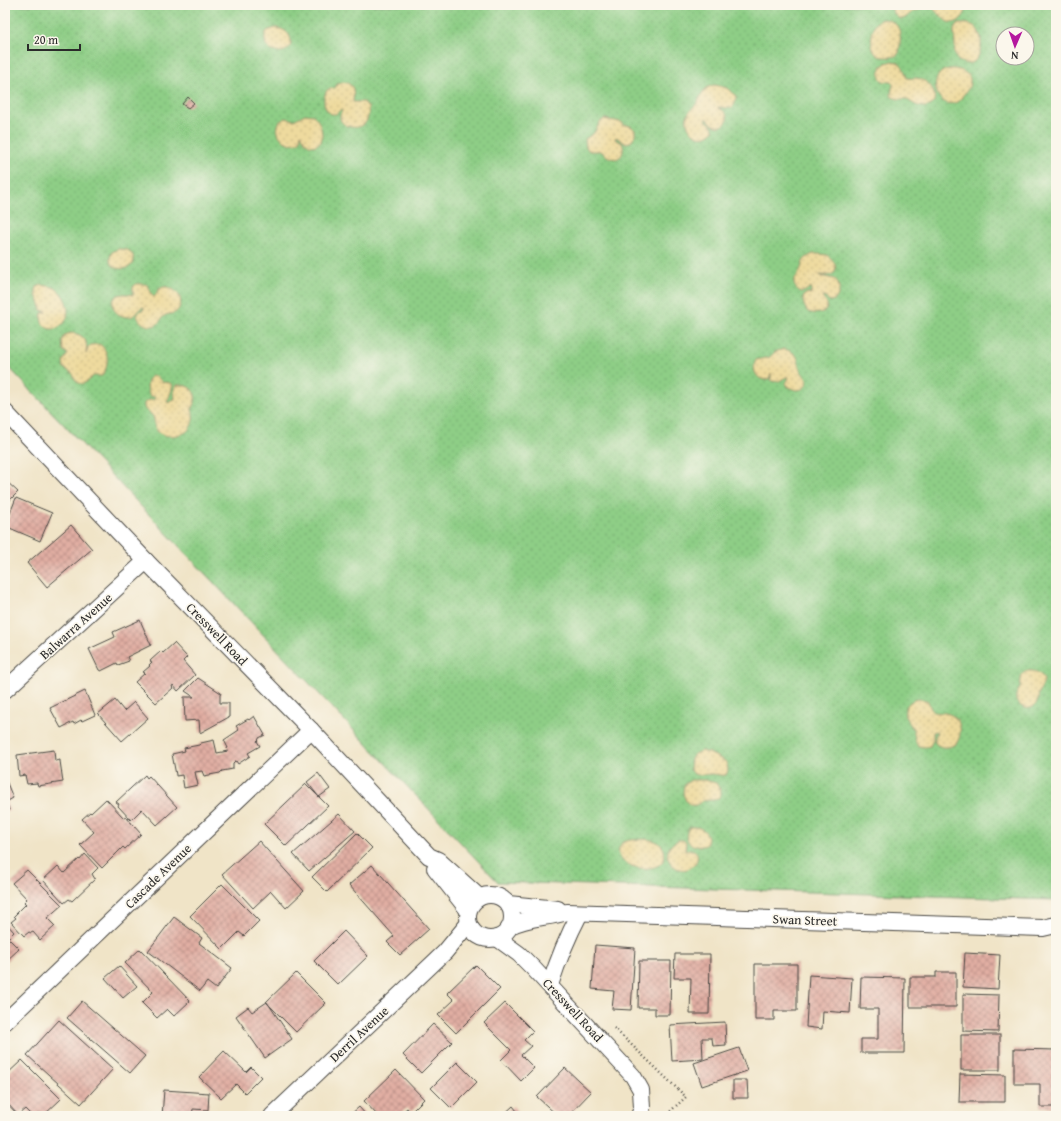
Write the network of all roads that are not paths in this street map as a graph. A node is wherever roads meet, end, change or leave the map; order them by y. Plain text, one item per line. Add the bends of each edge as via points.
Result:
1 (5, 412) edge
2 (146, 561) junction
3 (5, 690) edge
4 (311, 730) junction
5 (429, 856) junction
6 (479, 898) junction
7 (508, 904) junction
8 (573, 912) junction
9 (472, 924) junction
10 (510, 926) junction
11 (1052, 928) edge
12 (497, 938) junction
13 (550, 985) junction
14 (5, 1022) edge
15 (272, 1116) edge
16 (639, 1116) edge

1 - 2 street, Cresswell Road
2 - 3 street, Balwarra Avenue
2 - 4 street, Cresswell Road
4 - 5 street, Cresswell Road
4 - 14 street, Cascade Avenue
5 - 6 street, Cresswell Road via 438,860
5 - 9 street, Cresswell Road via 431,863
6 - 7 street via 491,894
6 - 9 street via 474,901
7 - 8 street, Swan Street
7 - 10 street via 512,915
8 - 10 street, Swan Street via 535,918
8 - 11 street, Swan Street
8 - 13 street
9 - 12 street via 487,939
9 - 15 street, Derril Avenue
10 - 12 street
12 - 13 street, Cresswell Road via 519,954
13 - 16 street, Cresswell Road via 633,1076 640,1090 642,1108

